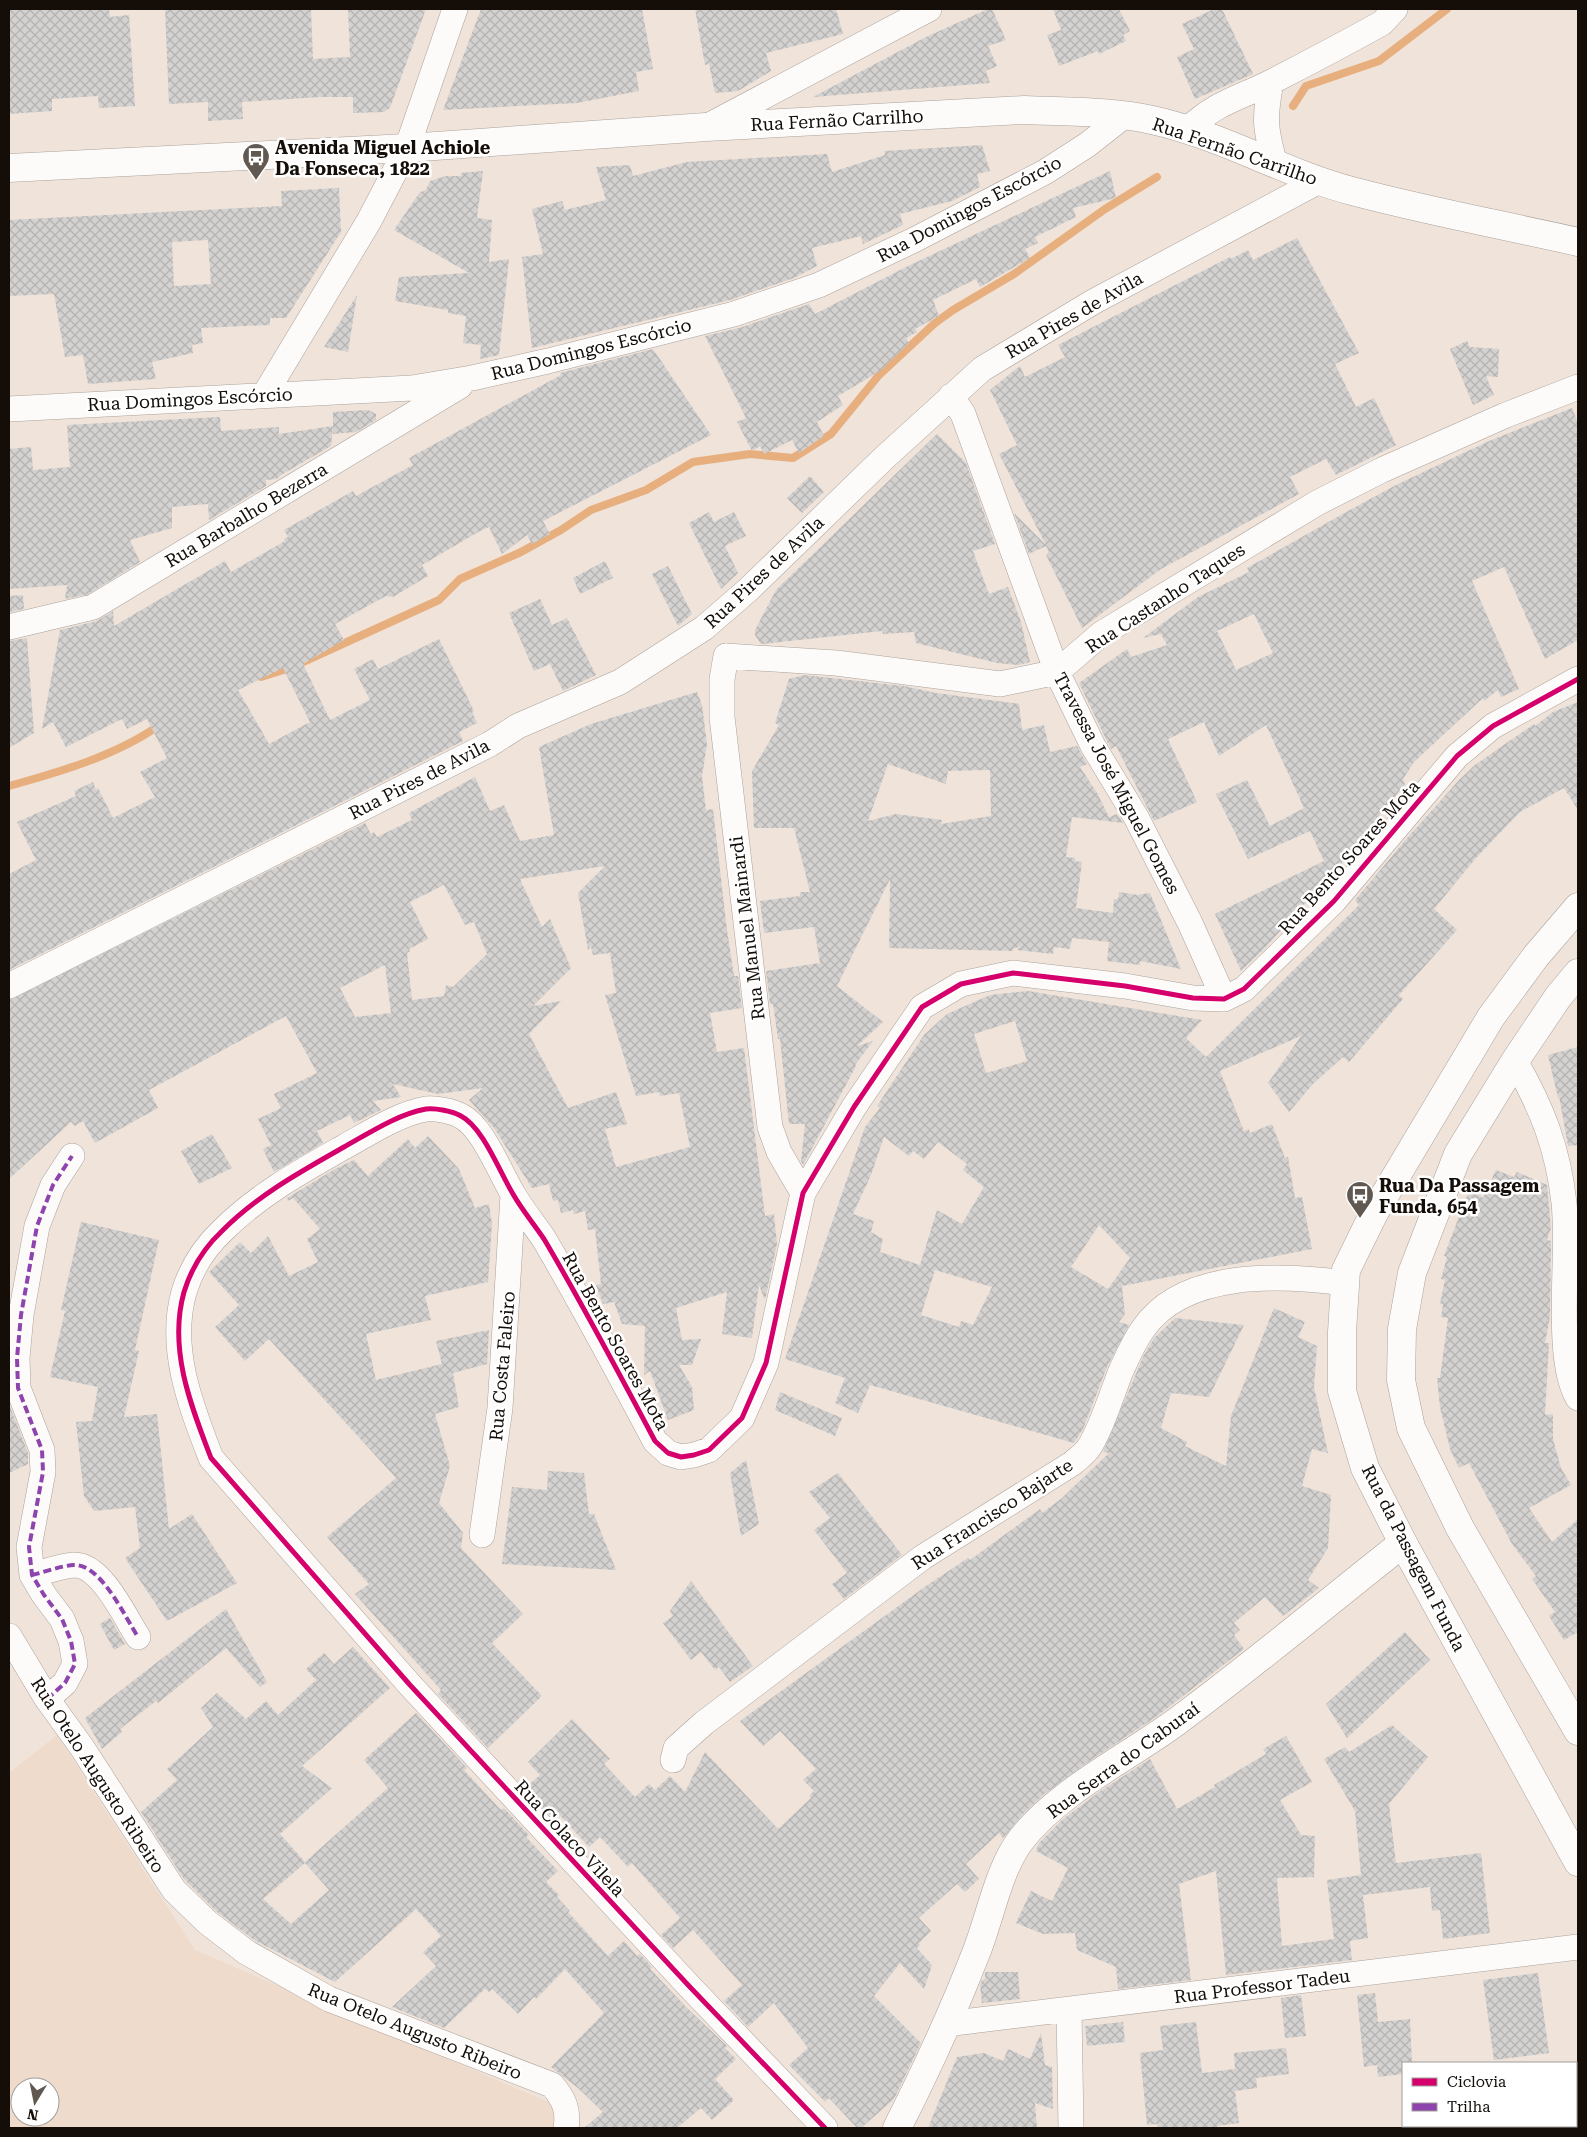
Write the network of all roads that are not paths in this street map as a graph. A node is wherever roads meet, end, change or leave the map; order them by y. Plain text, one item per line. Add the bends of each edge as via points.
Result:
1 (455, 9) edge
2 (929, 9) edge
3 (1395, 9) edge
4 (1271, 82) junction
5 (1124, 116) junction
6 (706, 127) junction
7 (1187, 130) junction
8 (407, 148) junction
9 (1275, 164) junction
10 (9, 168) edge
11 (1319, 181) junction
12 (1578, 242) edge
13 (472, 378) junction
14 (1578, 387) edge
15 (266, 394) junction
16 (951, 396) junction
17 (9, 409) edge
18 (9, 627) edge
19 (704, 628) junction
20 (726, 656) junction
21 (1057, 672) junction
22 (1578, 679) edge
23 (1578, 907) edge
24 (1578, 973) edge
25 (9, 986) edge
26 (1224, 999) junction
27 (1515, 1061) junction
28 (72, 1156) dead end
29 (802, 1193) junction
30 (513, 1195) junction
31 (195, 1264) joint
32 (1345, 1283) junction
33 (1578, 1398) edge
34 (482, 1535) dead end
35 (1403, 1543) junction
36 (32, 1575) junction
37 (9, 1636) edge
38 (138, 1637) dead end
39 (48, 1699) junction
40 (1578, 1731) edge
41 (673, 1760) dead end
42 (1578, 1862) edge
43 (1578, 1946) edge
44 (1070, 2010) junction
45 (946, 2024) junction
46 (566, 2128) edge
47 (825, 2128) edge
48 (897, 2128) edge
49 (1071, 2128) edge

1 - 8 street
2 - 6 street
3 - 4 street via 1382,23
4 - 7 street via 1205,112
4 - 9 street via 1265,113
5 - 6 street, Rua Fernão Carrilho via 1024,110
5 - 7 street, Rua Fernão Carrilho
5 - 13 street, Rua Domingos Escórcio via 1045,172 819,285 734,314
6 - 8 street, Rua Fernão Carrilho
7 - 9 street, Rua Fernão Carrilho
8 - 10 street, Rua Fernão Carrilho
8 - 15 street via 369,221
9 - 11 street, Rua Fernão Carrilho
11 - 12 street, Rua Fernão Carrilho
11 - 16 street, Rua Pires de Avila via 1094,302 982,369
13 - 15 street, Rua Domingos Escórcio via 412,388
13 - 18 street, Rua Barbalho Bezerra via 93,608
14 - 21 street, Rua Castanho Taques via 1382,470 1317,503 1101,634
15 - 17 street, Rua Domingos Escórcio
16 - 19 street, Rua Pires de Avila
16 - 21 street, Travessa José Miguel Gomes via 963,414
19 - 20 street
19 - 25 street, Rua Pires de Avila via 620,682 518,726 481,749
20 - 21 street, Rua Castanho Taques via 836,663 1000,684
20 - 29 street, Rua Manuel Mainardi via 722,717 770,1127 778,1152
21 - 26 street, Travessa José Miguel Gomes via 1092,746 1145,834
22 - 26 street, Rua Bento Soares Mota via 1493,726 1457,756 1334,901 1244,989
23 - 32 street, Rua da Passagem Funda via 1536,956 1491,1017 1374,1213 1346,1270
24 - 27 street
26 - 29 street, Rua Bento Soares Mota via 1193,998 1125,986 1013,973 961,984 922,1007 854,1107
27 - 33 street via 1537,1098 1551,1136 1564,1204 1566,1351 1571,1386
27 - 40 street via 1458,1154 1435,1208 1412,1273 1402,1329 1401,1380 1411,1428 1460,1528
28 - 36 street via 53,1185 37,1226 20,1315 18,1388 42,1450 43,1472 29,1547
29 - 30 street, Rua Bento Soares Mota via 766,1363 742,1418 709,1450 681,1457 668,1453 655,1441 548,1246
30 - 31 street, Rua Bento Soares Mota via 476,1128 462,1116 428,1109 371,1132 278,1184 219,1233
30 - 34 street, Rua Costa Faleiro via 500,1408
31 - 47 street, Rua Colaco Vilela via 184,1291 179,1320 182,1374 211,1458 410,1685
32 - 35 street, Rua da Passagem Funda via 1342,1391 1365,1468
32 - 41 street, Rua Francisco Bajarte via 1261,1278 1204,1286 1161,1310 1143,1328 1088,1449 1073,1463 923,1557 885,1585 704,1723 676,1748
35 - 42 street, Rua da Passagem Funda
35 - 45 street, Rua Serra do Caburaí via 1181,1718 1060,1802 1033,1827 1007,1864 976,1953
36 - 38 street via 74,1565 91,1570 104,1583
36 - 39 street via 62,1619 75,1664 65,1683
37 - 39 street, Rua Otelo Augusto Ribeiro
39 - 46 street, Rua Otelo Augusto Ribeiro via 174,1890 206,1922 246,1952 329,2000 552,2085 568,2112
43 - 44 street, Rua Professor Tadeu
44 - 45 street, Rua Professor Tadeu
44 - 49 street
45 - 48 street, Rua Serra do Caburaí

